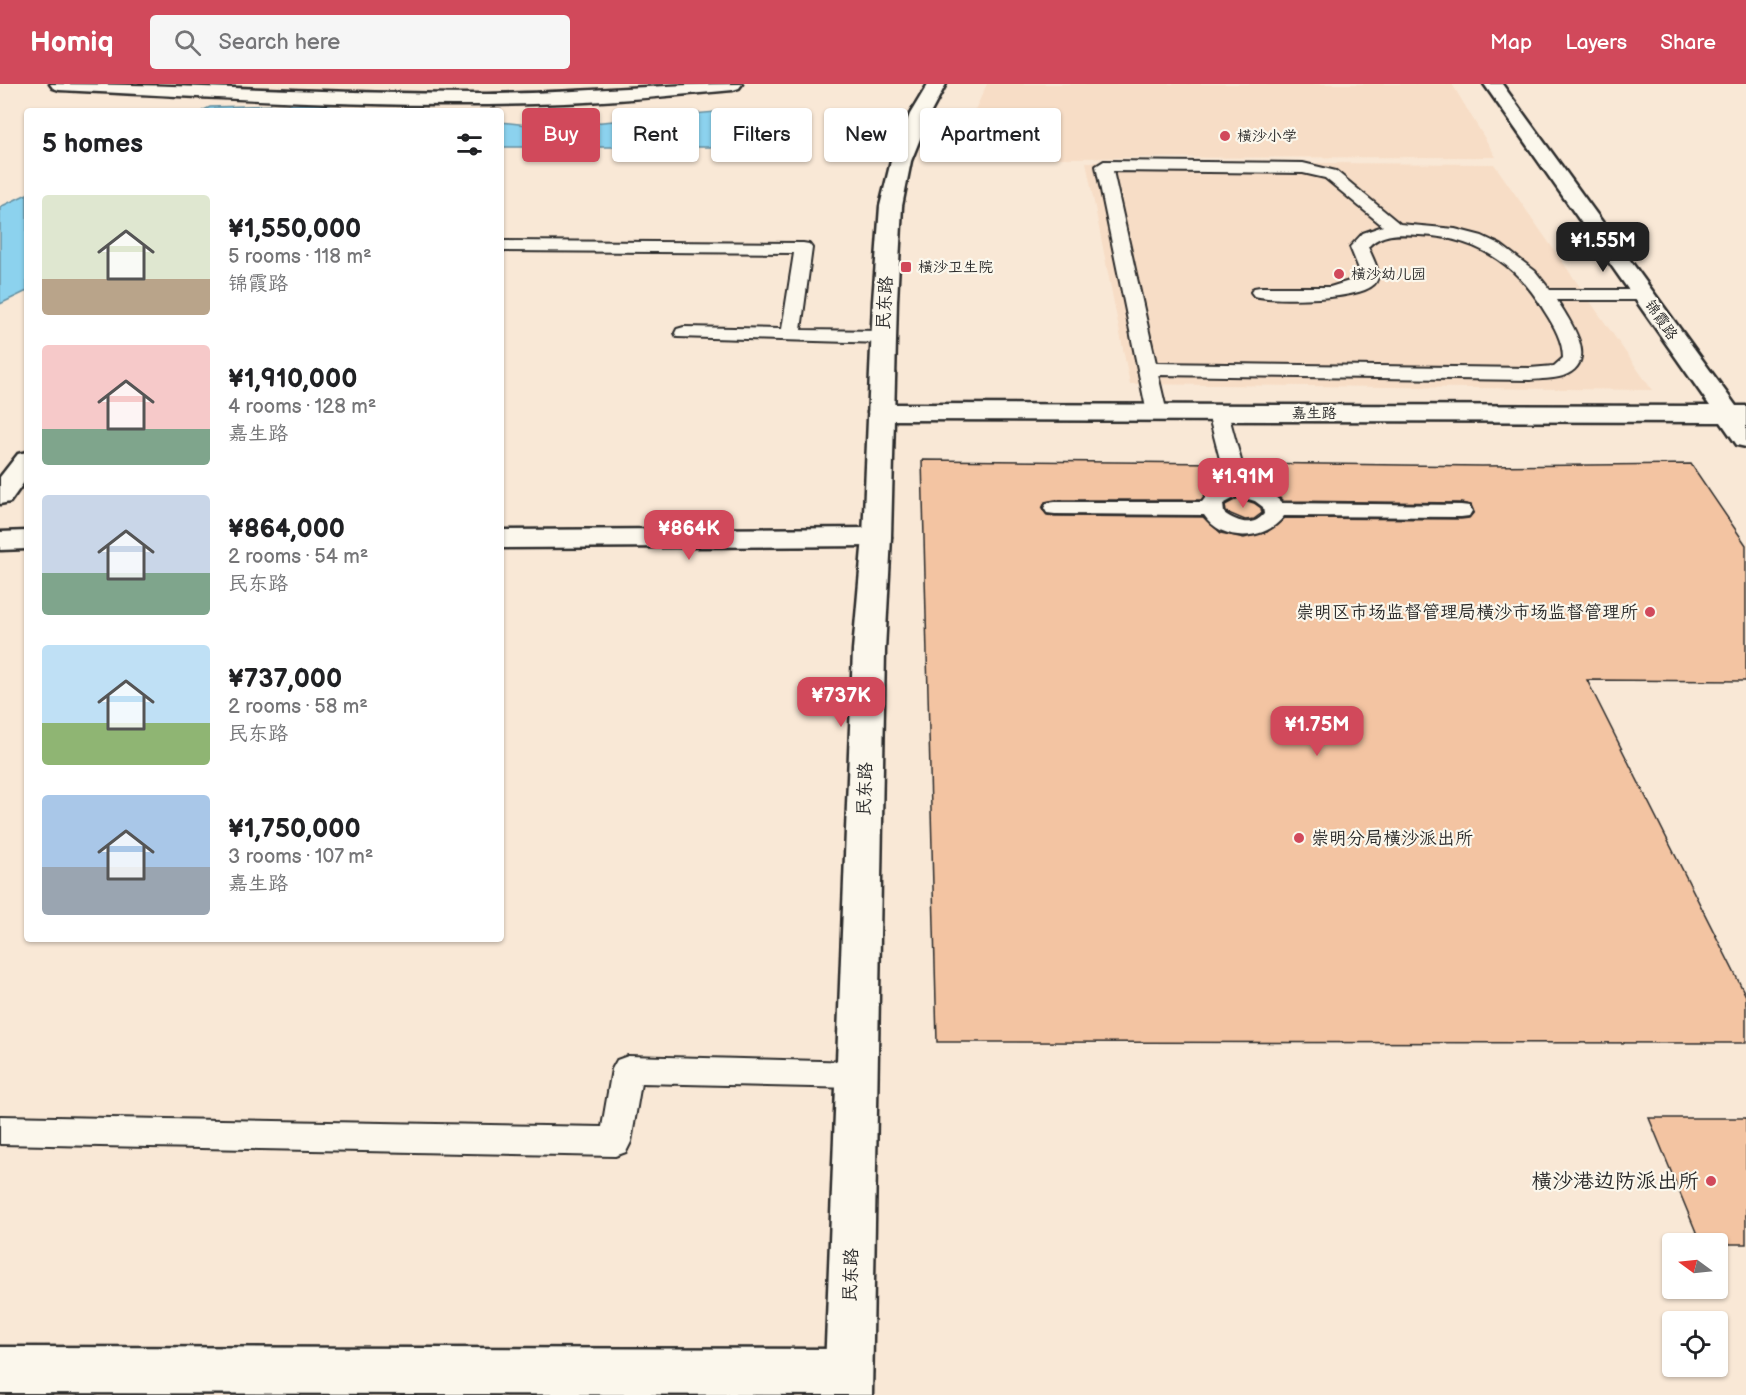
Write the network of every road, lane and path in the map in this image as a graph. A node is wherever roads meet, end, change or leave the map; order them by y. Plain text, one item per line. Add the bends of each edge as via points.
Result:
1 (59, 84) edge
2 (733, 84) edge
3 (937, 84) edge
4 (1493, 84) edge
5 (490, 93) edge
6 (1396, 229) junction
7 (504, 246) edge
8 (1260, 292) dead end
9 (1546, 295) junction
10 (1644, 295) junction
11 (684, 333) dead end
12 (791, 334) junction
13 (883, 337) junction
14 (1147, 369) junction
15 (881, 412) junction
16 (1157, 412) junction
17 (1218, 413) junction
18 (1737, 414) edge
19 (1746, 439) edge
20 (24, 464) edge
21 (1239, 490) junction
22 (0, 496) edge
23 (1055, 508) dead end
24 (1212, 509) junction
25 (1276, 509) junction
26 (1461, 511) dead end
27 (877, 537) junction
28 (504, 538) edge
29 (24, 540) edge
30 (0, 541) edge
31 (857, 1075) junction
32 (0, 1130) edge
33 (0, 1370) edge
34 (848, 1384) edge

1 - 5 street via 390,100
2 - 5 street via 592,97
3 - 13 street, 民东路 via 901,162 891,206
4 - 10 street, 锦霞路
6 - 8 lane via 1379,231 1365,239 1359,248 1368,269 1368,281 1354,289
6 - 9 lane via 1444,231 1479,241 1511,258
6 - 14 lane via 1330,174 1318,170 1104,166
7 - 12 lane via 803,248
9 - 10 lane
9 - 14 lane via 1573,345 1573,360 1559,371 1530,374
10 - 18 street, 锦霞路
11 - 12 lane
12 - 13 lane
13 - 15 street, 民东路
14 - 16 lane
15 - 16 street, 嘉生路
15 - 27 street, 民东路
16 - 17 street, 嘉生路
17 - 18 street, 嘉生路
17 - 21 lane
18 - 19 street, 锦霞路
20 - 22 street
21 - 24 lane via 1217,496
21 - 25 lane via 1264,497
23 - 24 lane
24 - 25 lane via 1222,522 1244,528 1271,522
25 - 26 lane
27 - 28 street
27 - 31 street, 民东路 via 869,662
29 - 30 street
31 - 32 lane via 628,1069 615,1142
31 - 34 street, 民东路
33 - 34 street

